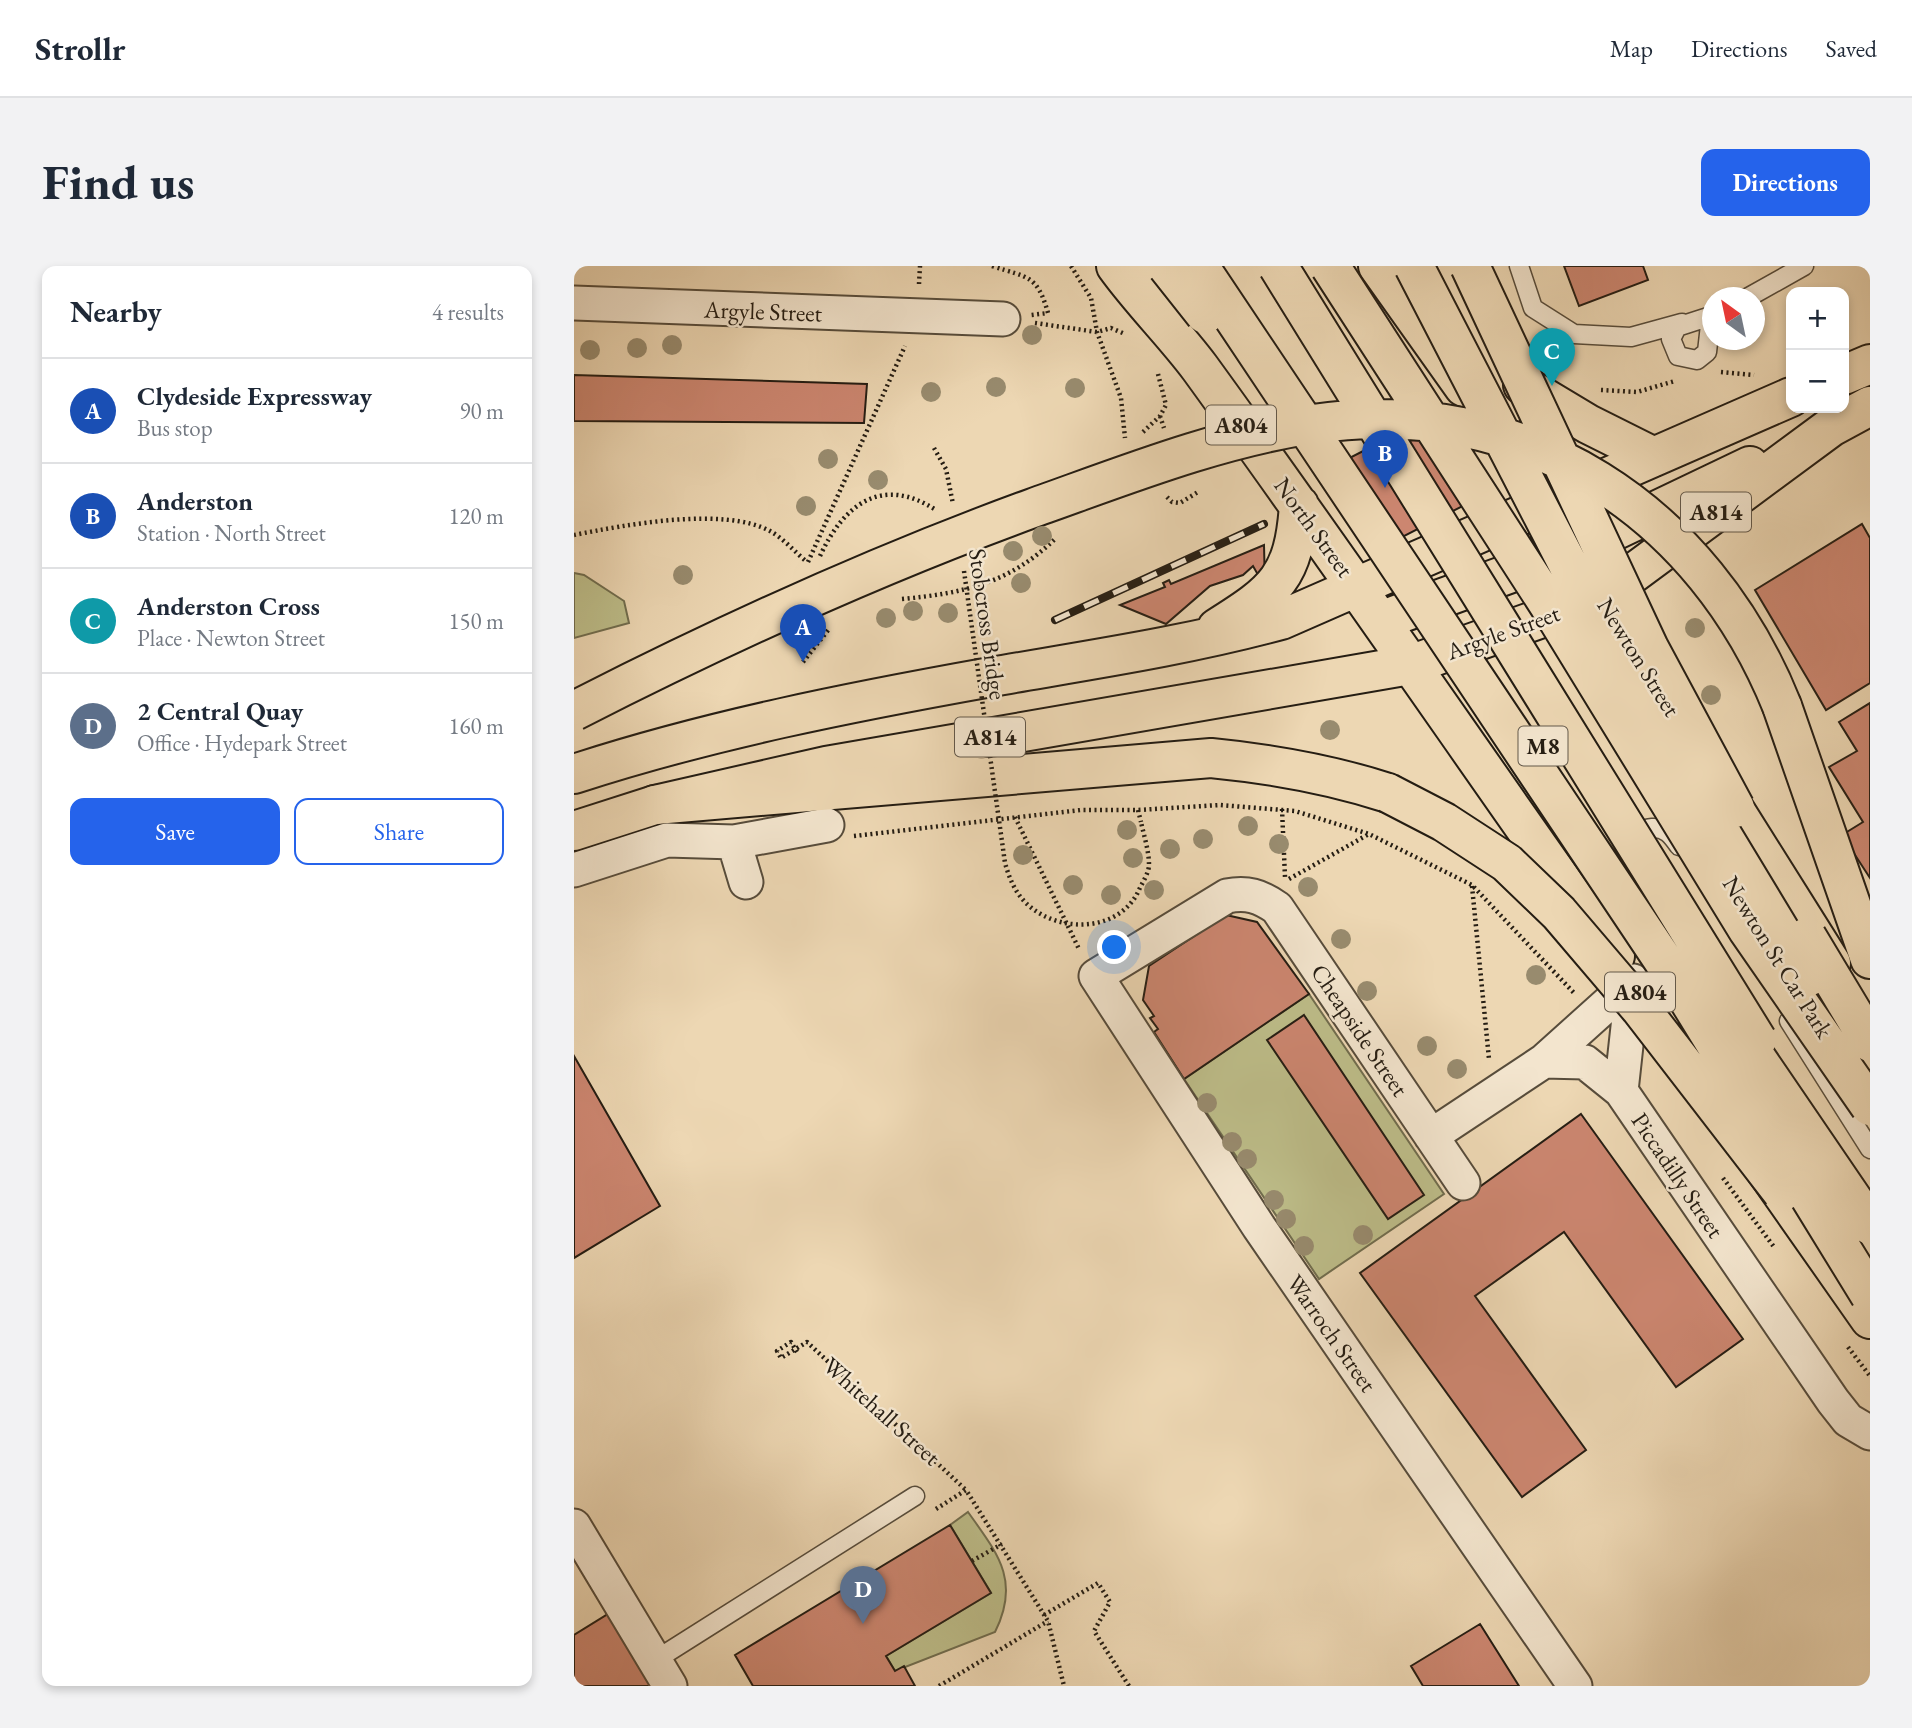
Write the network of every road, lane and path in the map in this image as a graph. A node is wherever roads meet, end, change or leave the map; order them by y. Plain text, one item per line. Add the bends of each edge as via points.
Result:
1 (992, 266) edge
2 (1071, 266) edge
3 (1116, 266) edge
4 (1154, 266) edge
5 (1167, 266) edge
6 (1199, 266) edge
7 (1216, 266) edge
8 (1278, 266) edge
9 (1330, 266) edge
10 (1378, 266) edge
11 (1414, 266) edge
12 (1460, 266) edge
13 (1470, 266) edge
14 (1520, 266) edge
15 (1804, 266) edge
16 (1765, 288) edge
17 (574, 303) edge
18 (1048, 313) dead end
19 (918, 316) junction
20 (1003, 318) joint
21 (1702, 318) edge
22 (1682, 323) junction
23 (1171, 330) junction
24 (1706, 350) edge
25 (1870, 364) edge
26 (1156, 369) dead end
27 (1711, 371) dead end
28 (1849, 373) edge
29 (1686, 378) dead end
30 (1778, 384) edge
31 (1523, 385) junction
32 (1598, 389) dead end
33 (1870, 406) edge
34 (1831, 427) junction
35 (1126, 446) dead end
36 (1318, 446) junction
37 (934, 448) dead end
38 (1654, 457) junction
39 (1163, 487) dead end
40 (1198, 492) dead end
41 (1547, 502) junction
42 (1299, 505) junction
43 (953, 511) dead end
44 (946, 517) dead end
45 (574, 536) edge
46 (1574, 550) junction
47 (820, 558) dead end
48 (963, 559) dead end
49 (1358, 589) junction
50 (1601, 597) junction
51 (1381, 621) junction
52 (1195, 643) junction
53 (1410, 665) junction
54 (574, 711) edge
55 (574, 774) edge
56 (1714, 778) junction
57 (656, 805) junction
58 (1282, 809) dead end
59 (1015, 817) junction
60 (827, 825) joint
61 (574, 831) edge
62 (1370, 834) dead end
63 (734, 842) junction
64 (1689, 862) junction
65 (574, 870) edge
66 (746, 882) dead end
67 (1472, 885) dead end
68 (1264, 891) junction
69 (1870, 959) edge
70 (1626, 972) junction
71 (1096, 976) junction
72 (1870, 1026) edge
73 (1870, 1042) edge
74 (1544, 1061) junction
75 (1870, 1085) edge
76 (1621, 1091) junction
77 (1493, 1095) junction
78 (1870, 1107) edge
79 (1432, 1136) junction
80 (1870, 1149) edge
81 (1463, 1183) dead end
82 (1870, 1224) edge
83 (1870, 1295) edge
84 (1870, 1318) edge
85 (796, 1351) dead end
86 (1870, 1433) edge
87 (966, 1490) junction
88 (915, 1496) dead end
89 (931, 1511) dead end
90 (574, 1526) edge
91 (1002, 1544) junction
92 (972, 1561) dead end
93 (1044, 1615) junction
94 (1048, 1621) junction
95 (662, 1674) edge
96 (939, 1686) edge
97 (1064, 1686) edge
98 (1129, 1686) edge
99 (1575, 1686) edge

1 - 18 path via 1031,278 1039,286
2 - 20 path via 1091,298 1097,332
3 - 23 main road, North Street / A804 via 1144,304
4 - 23 main road
5 - 36 main road, bridge
6 - 36 main road, bridge
7 - 82 main road, M8, bridge
8 - 82 main road, M8, bridge
9 - 78 main road, bridge via 1549,605 1748,930
10 - 41 main road
11 - 75 main road, bridge via 1623,671
12 - 31 main road, Newton Street
13 - 73 main road, bridge via 1649,648 1767,867
14 - 22 lane via 1533,308 1574,334 1631,337
15 - 16 lane
17 - 19 street, Argyle Street
19 - 20 street, Argyle Street via 952,332
19 - 45 path via 807,562 770,531 719,518 624,525
21 - 22 lane
22 - 24 lane via 1672,332 1673,351 1684,360 1697,360
23 - 42 main road, North Street / A804
25 - 28 main road
26 - 35 path via 1166,405
27 - 30 path via 1752,375
29 - 32 path via 1637,392
30 - 38 main road, A814
31 - 38 main road
31 - 41 main road, Newton Street
33 - 34 main road, Argyle Street / A814
34 - 46 main road
34 - 50 main road, Argyle Street / A814
36 - 83 main road, bridge via 1676,981
37 - 43 path via 946,469
38 - 41 main road, A814
39 - 40 path via 1172,502 1180,503
41 - 46 main road, Newton Street
41 - 49 main road, A814
42 - 49 main road, North Street / A804
42 - 52 main road via 1296,544 1274,586
44 - 47 path, bridge via 915,498 898,493 875,495 832,530
46 - 50 main road, Newton Street
46 - 51 main road
48 - 59 path, Stobcross Bridge, bridge via 1005,863 1017,892 1046,918 1063,924 1095,924 1133,904 1149,867 1138,810
49 - 51 main road, A804
49 - 52 main road, A814 via 1282,620
50 - 53 main road, Argyle Street / A814
50 - 56 main road, Newton Street
51 - 53 main road, A804
52 - 55 main road, A814 via 878,699 635,754
53 - 57 main road, A814 via 904,751
53 - 70 main road, A804
54 - 69 main road, bridge via 872,572 978,528 1185,456 1314,424 1388,420 1468,430 1531,447 1607,487 1659,523 1726,598 1782,706
56 - 64 lane
56 - 72 main road, Newton Street
57 - 61 main road, A814
57 - 84 main road, bridge via 1211,758 1311,771 1388,793 1507,863 1559,913 1798,1212
58 - 68 path
59 - 60 path via 853,836
59 - 71 path via 1069,934
60 - 63 street
62 - 68 path
63 - 65 street via 667,840
63 - 66 street
64 - 70 lane, Newton St Car Park via 1665,830 1650,828 1637,835 1631,850
64 - 80 lane, Newton St Car Park
67 - 77 path
68 - 71 street via 1227,896
68 - 79 street, Cheapside Street
70 - 74 street
70 - 76 street
70 - 84 main road, A804
71 - 99 street, Warroch Street via 1259,1227
74 - 76 street, Piccadilly Street via 1585,1062
74 - 77 street
76 - 86 street, Piccadilly Street via 1833,1401 1848,1420
77 - 79 street
79 - 81 street, Cheapside Street
85 - 87 path, Whitehall Street via 807,1342
87 - 89 path
87 - 91 path
88 - 95 lane
90 - 95 street
91 - 92 path
91 - 93 path
93 - 94 path
93 - 98 path via 1098,1583 1110,1602 1094,1631
94 - 96 path
94 - 97 path

